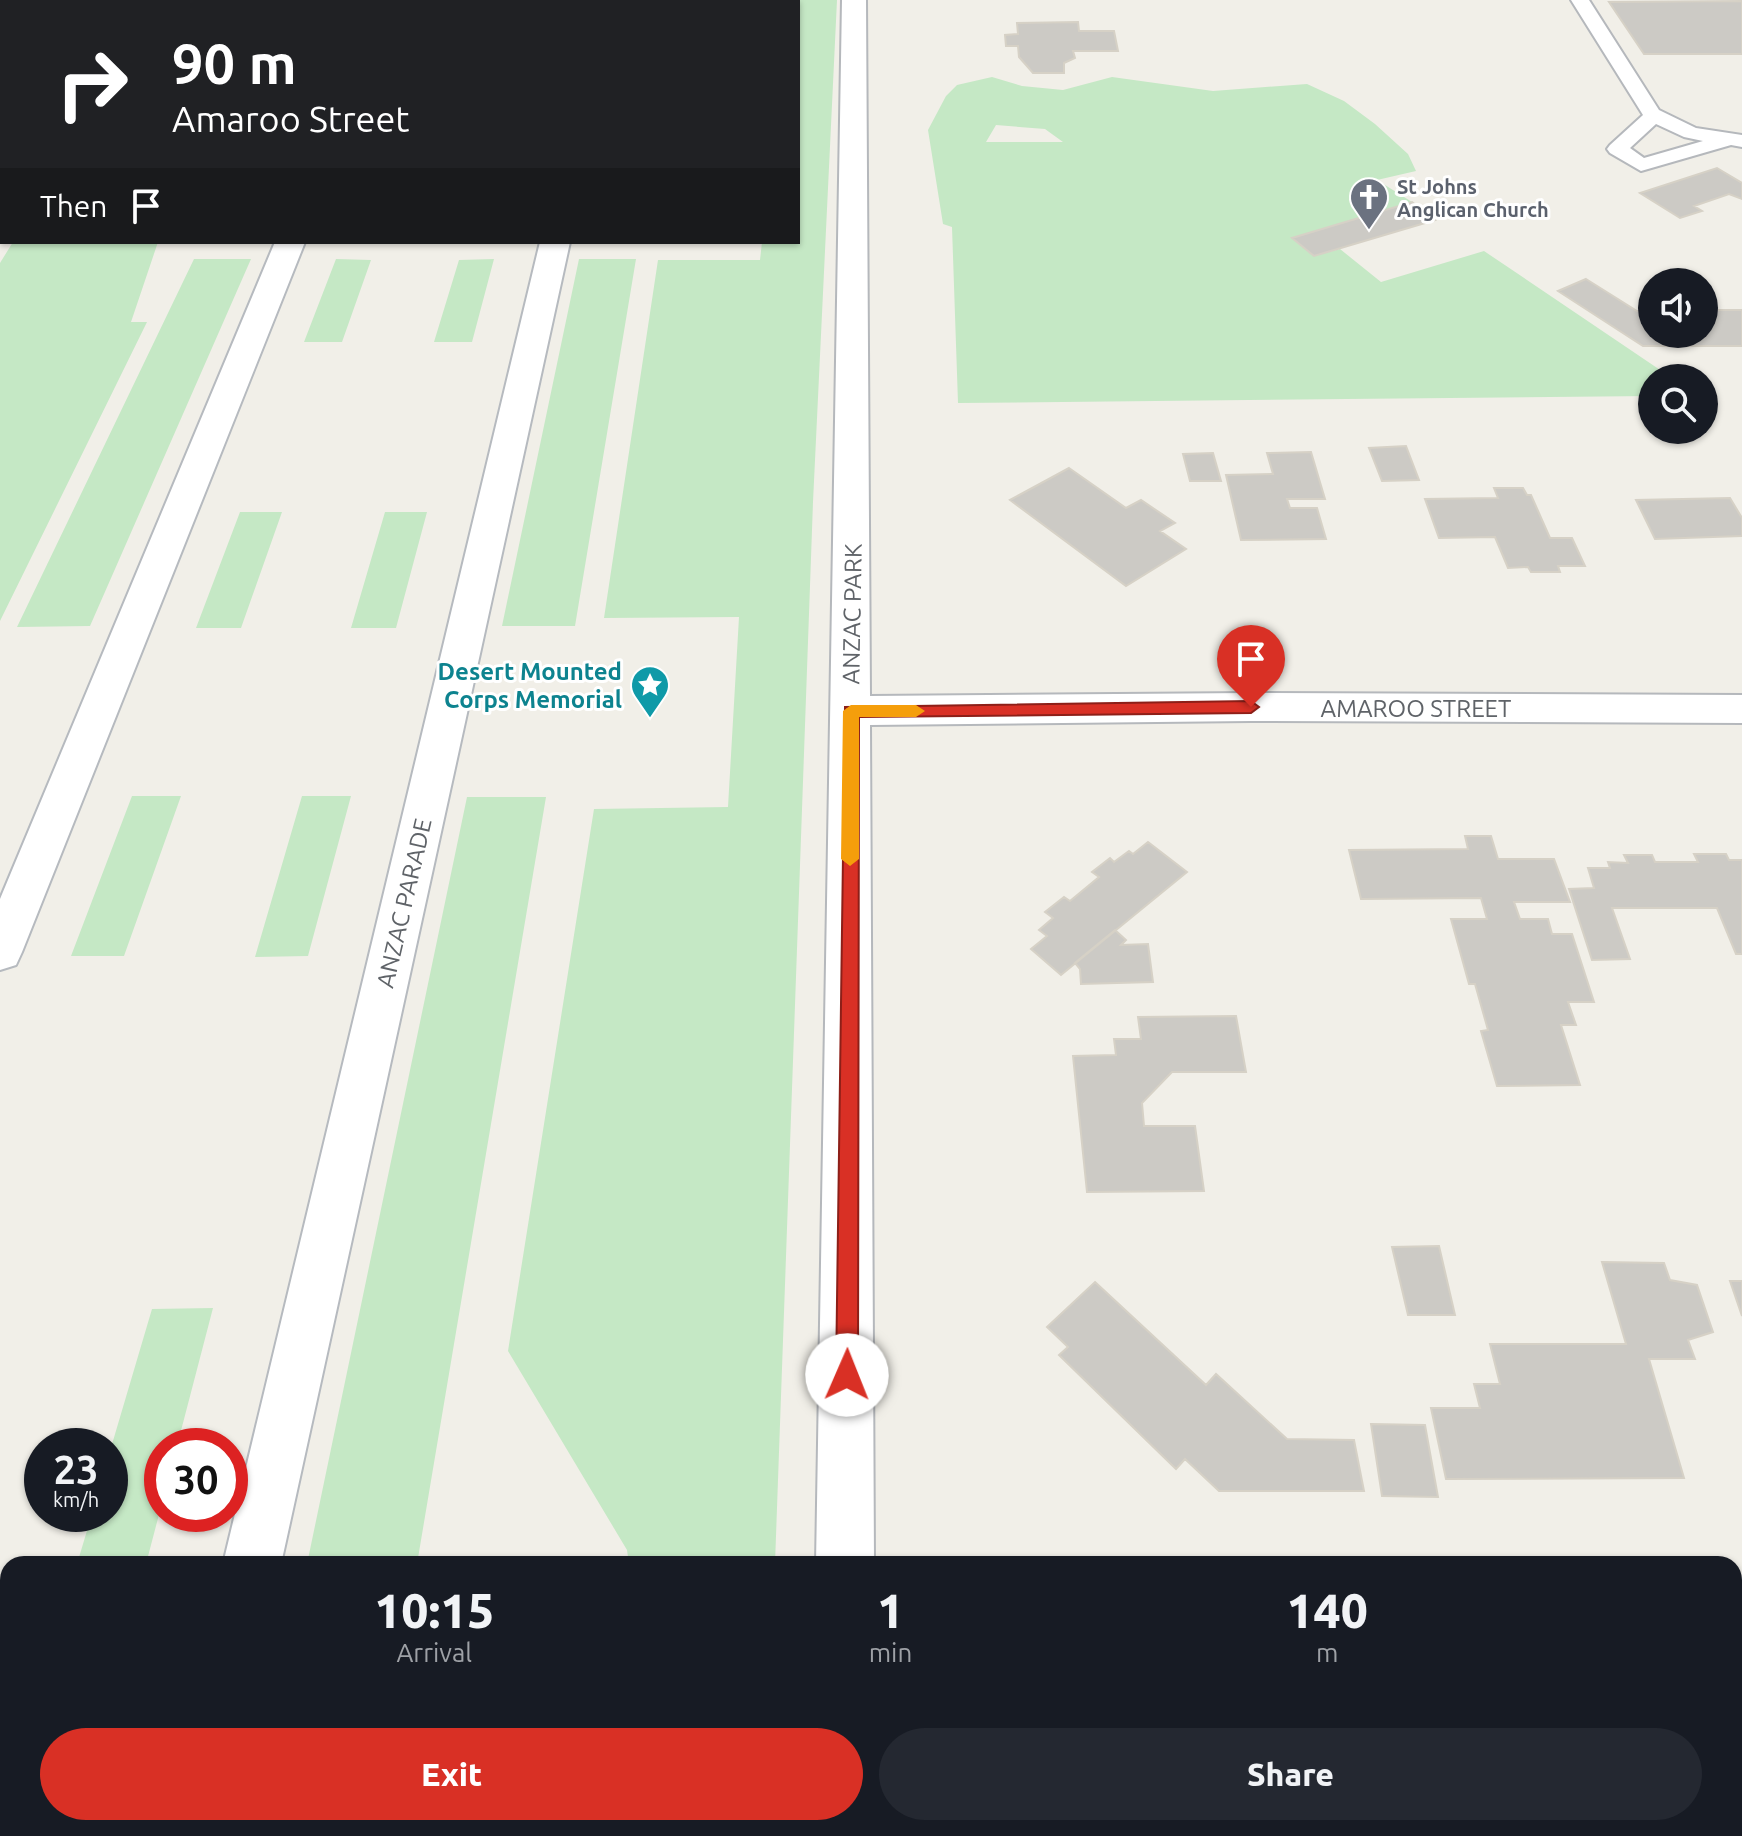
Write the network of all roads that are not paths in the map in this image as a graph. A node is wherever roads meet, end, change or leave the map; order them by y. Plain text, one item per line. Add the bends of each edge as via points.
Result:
1 (854, 0) edge
2 (1580, 0) edge
3 (1653, 116) junction
4 (1735, 140) edge
5 (289, 244) edge
6 (555, 244) edge
7 (1742, 709) edge
8 (851, 711) junction
9 (0, 952) edge
10 (254, 1556) edge
11 (845, 1556) edge

1 - 8 street, ANZAC PARK
2 - 3 lane
3 - 4 lane via 1684,131
3 - 4 lane via 1617,149 1641,165
5 - 9 street
6 - 10 street, ANZAC PARADE
7 - 8 street, AMAROO STREET
8 - 11 street, ANZAC PARK

